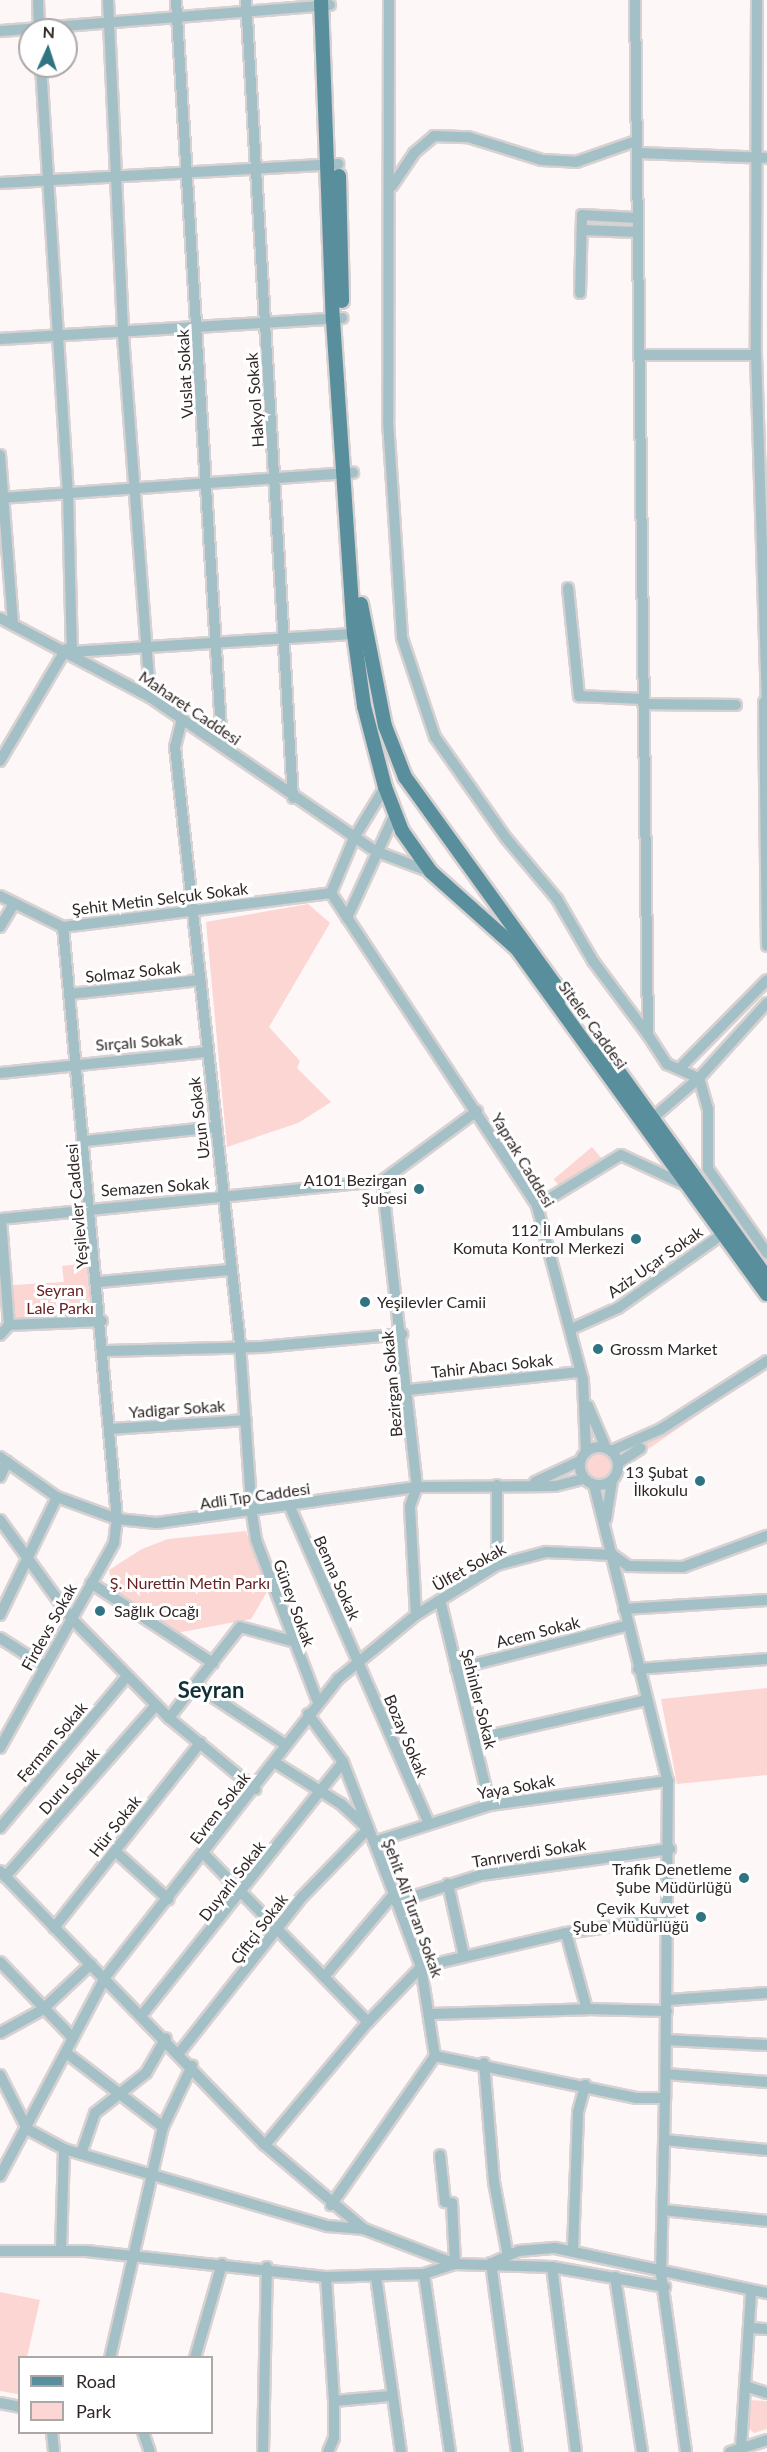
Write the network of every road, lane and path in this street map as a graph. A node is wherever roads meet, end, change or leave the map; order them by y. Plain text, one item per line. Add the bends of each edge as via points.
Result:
1 (38, 0) edge
2 (108, 0) edge
3 (176, 0) edge
4 (246, 0) edge
5 (389, 0) edge
6 (635, 0) edge
7 (757, 0) edge
8 (325, 3) edge
9 (248, 15) junction
10 (39, 18) edge
11 (177, 19) junction
12 (109, 21) junction
13 (78, 25) edge
14 (18, 30) edge
15 (0, 31) edge
16 (41, 78) edge
17 (636, 141) junction
18 (637, 153) junction
19 (764, 158) edge
20 (334, 165) junction
21 (255, 169) junction
22 (186, 175) junction
23 (114, 178) junction
24 (45, 182) junction
25 (0, 183) edge
26 (392, 187) junction
27 (637, 218) junction
28 (763, 219) edge
29 (582, 230) junction
30 (638, 232) junction
31 (580, 293) dead end
32 (338, 319) junction
33 (266, 324) junction
34 (197, 328) junction
35 (123, 335) junction
36 (58, 336) junction
37 (0, 339) edge
38 (639, 355) junction
39 (756, 355) junction
40 (763, 428) edge
41 (0, 455) edge
42 (349, 474) junction
43 (275, 480) junction
44 (205, 483) junction
45 (136, 489) junction
46 (68, 493) junction
47 (3, 498) edge
48 (568, 588) dead end
49 (0, 618) edge
50 (13, 624) junction
51 (354, 634) junction
52 (284, 635) junction
53 (215, 639) junction
54 (146, 643) junction
55 (69, 651) junction
56 (150, 697) junction
57 (643, 701) junction
58 (766, 702) edge
59 (736, 705) dead end
60 (182, 719) junction
61 (222, 746) junction
62 (0, 761) edge
63 (405, 777) junction
64 (385, 787) junction
65 (417, 796) junction
66 (293, 798) junction
67 (396, 812) junction
68 (354, 838) junction
69 (375, 851) junction
70 (431, 872) junction
71 (331, 893) junction
72 (0, 896) edge
73 (13, 904) junction
74 (193, 912) junction
75 (347, 918) junction
76 (0, 927) edge
77 (63, 927) junction
78 (767, 946) edge
79 (200, 980) junction
80 (767, 980) edge
81 (70, 994) junction
82 (767, 1003) edge
83 (648, 1035) junction
84 (206, 1052) junction
85 (75, 1062) junction
86 (681, 1067) junction
87 (0, 1073) edge
88 (699, 1078) junction
89 (477, 1111) junction
90 (654, 1117) junction
91 (216, 1127) junction
92 (86, 1141) junction
93 (382, 1181) junction
94 (692, 1188) junction
95 (222, 1197) junction
96 (537, 1206) junction
97 (91, 1207) junction
98 (0, 1219) edge
99 (723, 1233) junction
100 (767, 1253) edge
101 (229, 1270) junction
102 (767, 1279) edge
103 (99, 1282) junction
104 (767, 1294) edge
105 (102, 1321) junction
106 (9, 1325) junction
107 (571, 1329) junction
108 (402, 1334) junction
109 (0, 1335) edge
110 (240, 1344) junction
111 (106, 1351) junction
112 (767, 1361) edge
113 (767, 1369) edge
114 (580, 1372) junction
115 (408, 1390) junction
116 (588, 1406) junction
117 (246, 1420) junction
118 (111, 1429) junction
119 (608, 1450) junction
120 (586, 1451) junction
121 (4, 1460) edge
122 (580, 1461) junction
123 (618, 1463) junction
124 (0, 1477) edge
125 (584, 1479) junction
126 (612, 1481) junction
127 (530, 1484) junction
128 (497, 1485) junction
129 (594, 1485) junction
130 (417, 1487) junction
131 (57, 1497) junction
132 (290, 1507) junction
133 (252, 1514) junction
134 (117, 1519) junction
135 (0, 1520) edge
136 (606, 1522) junction
137 (767, 1536) edge
138 (613, 1555) junction
139 (30, 1559) junction
140 (497, 1565) junction
141 (91, 1583) junction
142 (440, 1600) junction
143 (767, 1600) edge
144 (624, 1609) junction
145 (0, 1615) edge
146 (416, 1615) junction
147 (71, 1618) junction
148 (628, 1625) junction
149 (0, 1638) edge
150 (292, 1641) junction
151 (767, 1659) edge
152 (358, 1660) junction
153 (213, 1663) junction
154 (44, 1666) junction
155 (456, 1669) junction
156 (638, 1669) junction
157 (127, 1676) junction
158 (198, 1687) junction
159 (317, 1700) junction
160 (646, 1700) junction
161 (156, 1705) junction
162 (308, 1714) junction
163 (169, 1718) junction
164 (475, 1739) junction
165 (200, 1743) junction
166 (286, 1745) junction
167 (0, 1748) edge
168 (274, 1762) junction
169 (343, 1762) junction
170 (668, 1781) junction
171 (255, 1789) junction
172 (319, 1792) junction
173 (490, 1805) junction
174 (428, 1822) junction
175 (0, 1828) edge
176 (368, 1829) junction
177 (374, 1842) junction
178 (670, 1849) junction
179 (115, 1851) junction
180 (204, 1854) junction
181 (3, 1874) edge
182 (448, 1884) junction
183 (241, 1897) junction
184 (395, 1898) junction
185 (168, 1899) junction
186 (669, 1918) junction
187 (54, 1928) junction
188 (277, 1931) junction
189 (566, 1933) junction
190 (464, 1956) junction
191 (0, 1962) edge
192 (91, 1964) junction
193 (421, 1967) junction
194 (106, 1976) junction
195 (324, 1977) junction
196 (767, 1993) edge
197 (668, 2005) junction
198 (587, 2009) junction
199 (42, 2010) junction
200 (432, 2014) junction
201 (142, 2015) junction
202 (368, 2022) junction
203 (0, 2033) edge
204 (166, 2037) junction
205 (74, 2038) junction
206 (667, 2040) junction
207 (767, 2045) edge
208 (180, 2052) junction
209 (69, 2055) junction
210 (435, 2055) junction
211 (484, 2063) junction
212 (192, 2066) junction
213 (666, 2074) junction
214 (0, 2075) edge
215 (767, 2082) edge
216 (585, 2085) junction
217 (122, 2095) junction
218 (665, 2098) junction
219 (163, 2127) junction
220 (27, 2129) junction
221 (665, 2140) junction
222 (265, 2145) junction
223 (64, 2149) junction
224 (767, 2150) edge
225 (81, 2154) junction
226 (440, 2155) dead end
227 (153, 2174) junction
228 (0, 2176) edge
229 (331, 2205) junction
230 (663, 2210) junction
231 (767, 2221) edge
232 (364, 2229) junction
233 (61, 2250) junction
234 (573, 2250) junction
235 (0, 2251) edge
236 (137, 2256) junction
237 (508, 2256) junction
238 (222, 2264) junction
239 (455, 2264) junction
240 (491, 2264) junction
241 (552, 2266) junction
242 (267, 2267) junction
243 (424, 2274) junction
244 (661, 2274) junction
245 (326, 2277) junction
246 (376, 2277) junction
247 (615, 2277) junction
248 (665, 2287) junction
249 (751, 2292) junction
250 (767, 2293) edge
251 (752, 2328) junction
252 (767, 2329) edge
253 (111, 2356) edge
254 (196, 2356) edge
255 (745, 2386) junction
256 (767, 2393) edge
257 (390, 2396) junction
258 (334, 2401) junction
259 (0, 2403) edge
260 (18, 2407) edge
261 (52, 2434) edge
262 (146, 2434) edge
263 (767, 2440) edge
264 (741, 2448) junction
265 (54, 2452) edge
266 (150, 2452) edge
267 (263, 2452) edge
268 (328, 2452) edge
269 (401, 2452) edge
270 (450, 2452) edge
271 (517, 2452) edge
272 (576, 2452) edge
273 (642, 2452) edge
274 (686, 2452) edge
275 (730, 2452) edge

1 - 10 street
2 - 12 street
3 - 11 street, Vuslat Sokak
4 - 9 street, Hakyol Sokak
5 - 26 street
6 - 17 street
7 - 19 street
8 - 9 street
8 - 20 main road
9 - 11 street
9 - 21 street, Hakyol Sokak
11 - 12 street
11 - 22 street, Vuslat Sokak
12 - 13 street
12 - 23 street
14 - 15 street
16 - 24 street
17 - 18 street
17 - 26 street via 576,162 542,160 468,137 434,136 414,153
18 - 19 street
18 - 27 street
19 - 28 street
20 - 21 street
20 - 32 main road
21 - 22 street
21 - 33 street, Hakyol Sokak
22 - 23 street
22 - 34 street, Vuslat Sokak
23 - 24 street
23 - 35 street
24 - 25 street
24 - 36 street
26 - 83 street via 388,421 402,638 435,737 506,838 557,899 593,961
27 - 29 street via 582,215
27 - 30 street
28 - 39 street
29 - 30 street
29 - 31 street
30 - 38 street
32 - 33 street
32 - 42 main road
33 - 34 street
33 - 43 street, Hakyol Sokak
34 - 35 street
34 - 44 street, Vuslat Sokak
35 - 36 street
35 - 45 street
36 - 37 street
36 - 46 street
38 - 39 street
38 - 57 street
39 - 40 street
40 - 58 street
41 - 47 street
42 - 43 street
42 - 51 main road, Siteler Caddesi
42 - 63 main road, Siteler Caddesi via 362,619 390,744
43 - 44 street
43 - 52 street, Hakyol Sokak
44 - 45 street
44 - 53 street, Vuslat Sokak
45 - 46 street
45 - 54 street
46 - 47 street
46 - 55 street
47 - 50 street
48 - 57 street via 579,696
49 - 50 street, Maharet Caddesi
50 - 55 street, Maharet Caddesi
51 - 52 street
51 - 64 main road, Siteler Caddesi via 364,706
52 - 53 street
52 - 66 street, Hakyol Sokak
53 - 54 street
53 - 61 street, Vuslat Sokak
54 - 55 street
54 - 56 street
55 - 56 street, Maharet Caddesi
55 - 62 street
56 - 60 street, Maharet Caddesi
57 - 59 street
57 - 83 street
58 - 78 street
60 - 61 street, Maharet Caddesi
60 - 74 street, Uzun Sokak via 175,747
61 - 66 street, Maharet Caddesi
63 - 64 main road
63 - 65 main road, Siteler Caddesi
64 - 67 main road, Siteler Caddesi
64 - 68 street
65 - 67 main road
65 - 90 main road, Siteler Caddesi
66 - 68 street, Maharet Caddesi
67 - 69 street
67 - 70 main road, Siteler Caddesi via 402,831
68 - 69 street
68 - 71 street
69 - 70 street
69 - 75 street
70 - 94 main road, Siteler Caddesi via 518,949
71 - 74 street, Şehit Metin Selçuk Sokak
71 - 75 street, Yaprak Caddesi
72 - 73 street, Şehit Metin Selçuk Sokak
73 - 76 street
73 - 77 street, Şehit Metin Selçuk Sokak
74 - 77 street, Şehit Metin Selçuk Sokak
74 - 79 street, Uzun Sokak
75 - 89 street, Yaprak Caddesi
77 - 81 street, Yeşilevler Caddesi
79 - 81 street, Solmaz Sokak
79 - 84 street, Uzun Sokak
80 - 86 street
81 - 85 street, Yeşilevler Caddesi
82 - 88 street
83 - 86 street via 655,1052
84 - 85 street, Sırçalı Sokak
84 - 91 street, Uzun Sokak
85 - 87 street, Sırçalı Sokak
85 - 92 street, Yeşilevler Caddesi
86 - 88 street
88 - 90 street
88 - 100 street via 708,1109 708,1169
89 - 93 street
89 - 96 street, Yaprak Caddesi
90 - 102 main road, Siteler Caddesi
91 - 92 street
91 - 95 street, Uzun Sokak
92 - 97 street, Yeşilevler Caddesi
93 - 95 street, Semazen Sokak
93 - 108 street, Bezirgan Sokak
94 - 96 street via 621,1155
94 - 99 main road, Siteler Caddesi
95 - 97 street, Semazen Sokak
95 - 101 street, Uzun Sokak
96 - 107 street, Yaprak Caddesi
97 - 98 street, Semazen Sokak
97 - 103 street, Yeşilevler Caddesi
98 - 106 street
99 - 104 main road, Siteler Caddesi
99 - 107 street, Aziz Uçar Sokak via 618,1308
101 - 103 street
101 - 110 street, Uzun Sokak
103 - 105 street, Yeşilevler Caddesi
105 - 106 street
105 - 111 street, Yeşilevler Caddesi
106 - 109 street
107 - 114 street, Yaprak Caddesi
108 - 110 street
108 - 115 street, Bezirgan Sokak
110 - 111 street
110 - 117 street, Uzun Sokak
111 - 118 street, Yeşilevler Caddesi
112 - 119 street via 653,1434
113 - 123 street
114 - 115 street, Tahir Abacı Sokak
114 - 116 street, Yaprak Caddesi
115 - 130 street, Bezirgan Sokak
116 - 119 street
116 - 120 street, Yaprak Caddesi
117 - 118 street, Yadigar Sokak
117 - 133 street, Uzun Sokak
118 - 134 street, Yeşilevler Caddesi
119 - 120 street
119 - 123 street
120 - 122 street
121 - 124 street
121 - 131 street, Adli Tıp Caddesi
122 - 125 street
122 - 127 street, Adli Tıp Caddesi
123 - 126 street
125 - 127 street, Adli Tıp Caddesi
125 - 129 street
126 - 129 street
126 - 136 street
127 - 128 street, Adli Tıp Caddesi
128 - 130 street, Adli Tıp Caddesi
128 - 140 street
129 - 136 street
130 - 132 street, Adli Tıp Caddesi
130 - 146 street, Bezirgan Sokak via 410,1506
131 - 134 street, Adli Tıp Caddesi
131 - 139 street
132 - 133 street, Adli Tıp Caddesi
132 - 152 street, Benna Sokak
133 - 134 street, Adli Tıp Caddesi via 157,1523
133 - 150 street, Güney Sokak via 255,1540
134 - 141 street, Firdevs Sokak via 114,1543
135 - 139 street
136 - 138 street
137 - 138 street via 683,1567 628,1566
138 - 140 street, Ülfet Sokak via 546,1552
138 - 144 street
139 - 145 street
139 - 147 street
140 - 142 street, Ülfet Sokak
141 - 147 street, Firdevs Sokak
141 - 153 street
142 - 146 street, Ülfet Sokak
142 - 155 street, Şehinler Sokak
143 - 144 street
144 - 148 street
146 - 152 street, Ülfet Sokak
147 - 154 street, Firdevs Sokak
147 - 157 street
148 - 155 street, Acem Sokak
148 - 156 street
149 - 154 street
150 - 153 street via 240,1627
150 - 159 street, Güney Sokak
151 - 156 street
152 - 159 street, Evren Sokak
152 - 174 street, Bozay Sokak
153 - 158 street
154 - 167 street, Firdevs Sokak
155 - 164 street, Şehinler Sokak
156 - 160 street
157 - 161 street
157 - 175 street, Ferman Sokak
158 - 163 street
158 - 166 street
159 - 162 street, Evren Sokak
160 - 164 street
160 - 170 street
161 - 163 street
161 - 181 street, Duru Sokak
162 - 166 street, Evren Sokak
162 - 169 street, Şehit Ali Turan Sokak
163 - 165 street
164 - 173 street, Şehinler Sokak
165 - 171 street
165 - 179 street, Hür Sokak
166 - 168 street, Evren Sokak
168 - 171 street, Evren Sokak
168 - 172 street
169 - 172 street, Duyarlı Sokak
169 - 176 street, Şehit Ali Turan Sokak
170 - 173 street, Yaya Sokak
170 - 178 street
171 - 180 street, Evren Sokak
172 - 176 street
172 - 183 street, Duyarlı Sokak
173 - 174 street, Yaya Sokak
174 - 177 street, Yaya Sokak
176 - 177 street, Şehit Ali Turan Sokak
176 - 188 street, Çiftçi Sokak via 347,1845
177 - 184 street, Şehit Ali Turan Sokak
178 - 182 street, Tanrıverdi Sokak
178 - 186 street
179 - 185 street
179 - 187 street, Hür Sokak
180 - 183 street
180 - 185 street, Evren Sokak
181 - 187 street
182 - 184 street, Tanrıverdi Sokak
182 - 190 street
183 - 188 street
183 - 201 street, Duyarlı Sokak
184 - 193 street, Şehit Ali Turan Sokak
184 - 195 street
185 - 194 street, Evren Sokak
186 - 189 street
186 - 197 street
187 - 192 street
188 - 195 street
188 - 208 street, Çiftçi Sokak
189 - 190 street
189 - 198 street
190 - 193 street
191 - 199 street
192 - 194 street
192 - 199 street
193 - 200 street, Şehit Ali Turan Sokak
193 - 202 street
194 - 201 street
194 - 205 street, Evren Sokak
195 - 202 street
196 - 197 street
197 - 198 street
197 - 206 street
198 - 200 street
199 - 203 street
199 - 205 street
200 - 210 street, Şehit Ali Turan Sokak
201 - 204 street
202 - 222 street
204 - 208 street
204 - 217 street via 146,2073
205 - 209 street, Evren Sokak
206 - 207 street
206 - 213 street
208 - 212 street
209 - 217 street
209 - 220 street, Evren Sokak
210 - 211 street
210 - 229 street
211 - 216 street
211 - 237 street via 495,2182
212 - 219 street
212 - 222 street
213 - 215 street
213 - 218 street
214 - 220 street
216 - 218 street via 636,2098
216 - 234 street via 578,2112
217 - 219 street
217 - 225 street via 94,2113
218 - 221 street
219 - 227 street
220 - 223 street
220 - 228 street, Evren Sokak
221 - 224 street
221 - 230 street
222 - 229 street
223 - 225 street
223 - 233 street
225 - 227 street
226 - 239 street via 445,2202 452,2203
227 - 232 street via 328,2226
227 - 236 street
229 - 232 street
230 - 231 street
230 - 244 street
232 - 239 street
233 - 235 street
233 - 236 street
234 - 237 street
234 - 244 street
236 - 238 street
236 - 253 street
237 - 240 street
238 - 242 street
238 - 254 street
239 - 240 street
239 - 243 street
240 - 241 street
240 - 271 street
241 - 247 street
241 - 272 street
242 - 245 street
242 - 267 street
243 - 246 street
243 - 270 street
244 - 248 street
244 - 249 street
245 - 246 street
245 - 258 street
246 - 257 street
247 - 248 street
247 - 273 street
248 - 274 street
249 - 250 street
249 - 251 street
251 - 252 street
251 - 255 street
255 - 256 street
255 - 264 street
257 - 258 street
257 - 269 street
258 - 268 street via 334,2438
259 - 260 street
261 - 265 street
262 - 266 street
263 - 264 street
264 - 275 street

